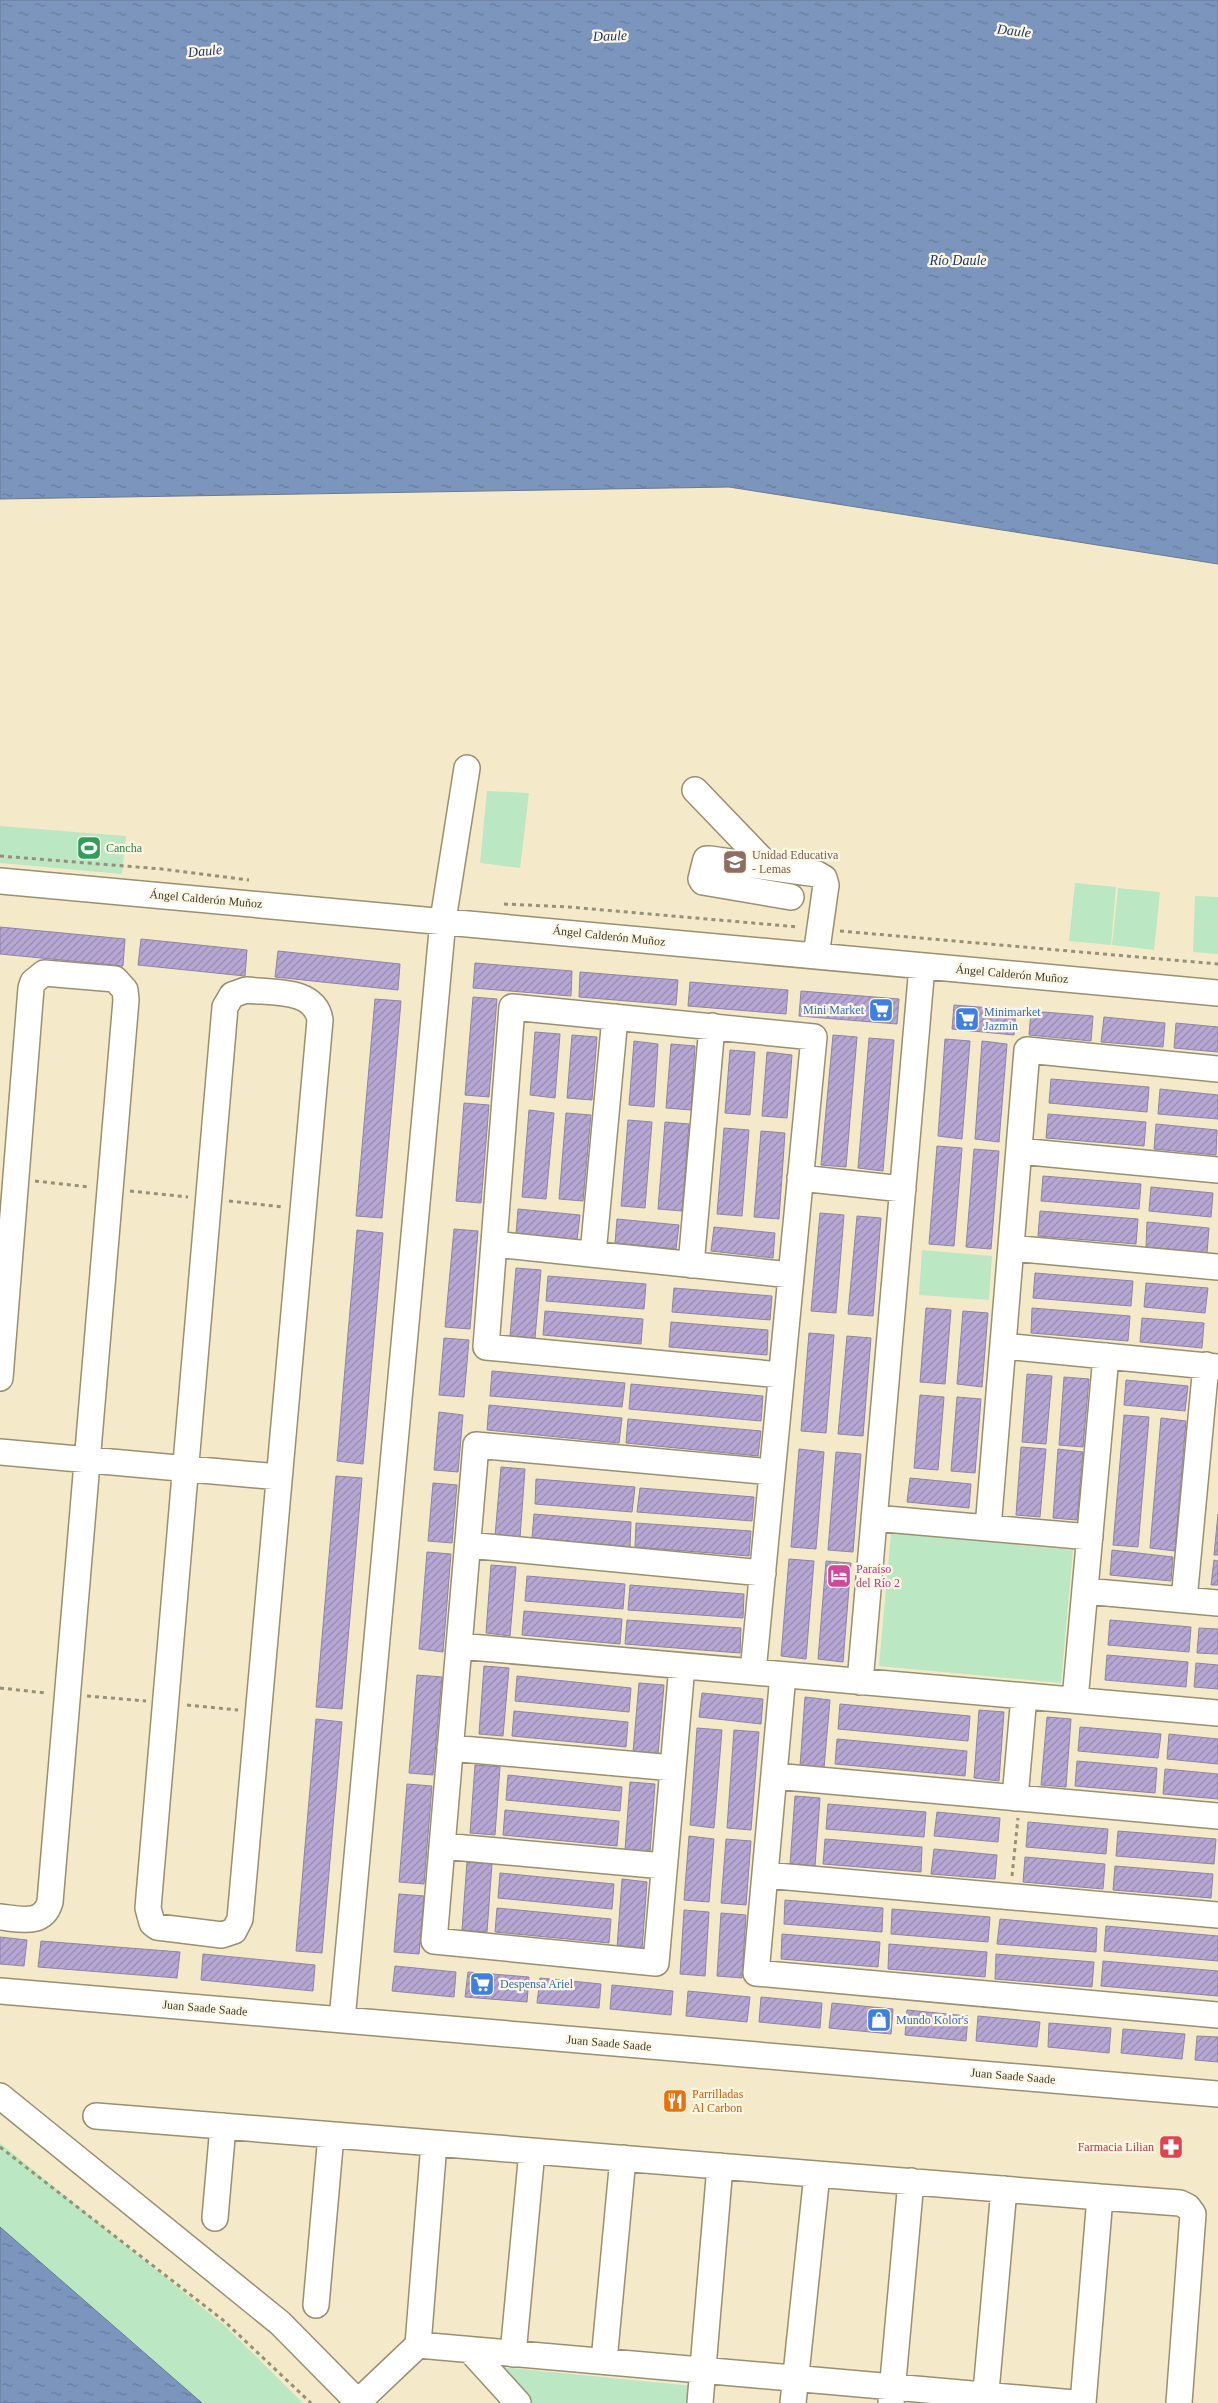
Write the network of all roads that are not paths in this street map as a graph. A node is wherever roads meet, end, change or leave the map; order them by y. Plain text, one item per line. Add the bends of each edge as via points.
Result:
1 (467, 768) dead end
2 (694, 790) dead end
3 (768, 867) junction
4 (0, 881) edge
5 (792, 897) dead end
6 (443, 920) junction
7 (816, 956) junction
8 (922, 966) junction
9 (1218, 993) edge
10 (615, 1017) junction
11 (712, 1026) junction
12 (1218, 1069) edge
13 (1019, 1151) junction
14 (1218, 1170) edge
15 (800, 1178) junction
16 (903, 1189) junction
17 (494, 1244) junction
18 (1011, 1248) junction
19 (593, 1254) junction
20 (691, 1265) junction
21 (1218, 1267) edge
22 (791, 1275) junction
23 (1003, 1346) junction
24 (1106, 1356) junction
25 (1212, 1366) edge
26 (781, 1375) junction
27 (0, 1378) edge
28 (0, 1452) edge
29 (87, 1460) junction
30 (186, 1469) junction
31 (772, 1472) junction
32 (279, 1477) junction
33 (874, 1518) junction
34 (988, 1528) junction
35 (1090, 1537) junction
36 (468, 1545) junction
37 (762, 1573) junction
38 (1085, 1591) junction
39 (1184, 1600) junction
40 (1218, 1603) edge
41 (459, 1646) junction
42 (682, 1666) junction
43 (753, 1672) junction
44 (783, 1675) junction
45 (860, 1682) junction
46 (1024, 1696) junction
47 (1075, 1700) junction
48 (1218, 1713) edge
49 (450, 1748) junction
50 (673, 1768) junction
51 (774, 1776) junction
52 (1017, 1798) junction
53 (1218, 1816) edge
54 (442, 1846) junction
55 (664, 1866) junction
56 (765, 1875) junction
57 (1218, 1915) edge
58 (0, 1917) edge
59 (0, 1991) edge
60 (1218, 2015) edge
61 (342, 2020) junction
62 (1218, 2094) edge
63 (0, 2096) edge
64 (96, 2116) dead end
65 (223, 2126) junction
66 (331, 2135) junction
67 (434, 2143) junction
68 (532, 2151) junction
69 (623, 2158) junction
70 (720, 2166) junction
71 (817, 2174) junction
72 (911, 2182) junction
73 (1004, 2189) junction
74 (1100, 2197) junction
75 (215, 2218) dead end
76 (316, 2305) dead end
77 (418, 2345) junction
78 (470, 2350) junction
79 (513, 2354) junction
80 (604, 2361) junction
81 (703, 2370) junction
82 (796, 2378) junction
83 (892, 2395) edge
84 (985, 2399) edge
85 (359, 2403) edge
86 (518, 2403) edge
87 (700, 2403) edge
88 (793, 2403) edge
89 (1074, 2403) edge
90 (1084, 2403) edge
91 (1179, 2403) edge

1 - 6 street
2 - 3 street
3 - 5 street via 706,858 700,879 707,883
3 - 7 street via 817,874 824,878 826,885
4 - 6 street, Ángel Calderón Muñoz
6 - 7 street, Ángel Calderón Muñoz
6 - 61 street
7 - 8 street, Ángel Calderón Muñoz
8 - 9 street, Ángel Calderón Muñoz
8 - 16 street
10 - 11 street
10 - 17 street via 512,1006
10 - 19 street
11 - 15 street via 814,1036
11 - 20 street
12 - 13 street via 1028,1050
13 - 14 street
13 - 18 street
15 - 16 street
15 - 22 street
16 - 33 street
17 - 19 street
17 - 26 street via 486,1347
18 - 21 street
18 - 23 street
19 - 20 street
20 - 22 street
22 - 26 street
23 - 24 street
23 - 34 street
24 - 25 street
24 - 35 street
25 - 39 street
26 - 31 street
27 - 29 street via 33,982 44,973 51,972 107,977 125,990 126,1000
28 - 29 street
29 - 30 street
29 - 58 street via 50,1902 44,1915 37,1919
30 - 32 street
30 - 32 street via 149,1916 157,1927 222,1935 234,1931 240,1919
30 - 32 street via 225,1008 232,995 246,990 302,996 309,999 319,1012 320,1020
31 - 36 street via 476,1445
31 - 37 street
33 - 34 street
33 - 45 street
34 - 35 street
35 - 38 street
36 - 37 street
36 - 41 street
37 - 43 street
38 - 39 street
38 - 47 street
39 - 40 street
41 - 42 street
41 - 49 street
42 - 43 street
42 - 50 street
43 - 44 street
44 - 45 street
44 - 51 street
45 - 46 street
46 - 47 street
46 - 52 street
47 - 48 street
49 - 50 street
49 - 54 street
50 - 55 street
51 - 52 street
51 - 56 street
52 - 53 street
54 - 55 street
54 - 55 street via 434,1941 656,1962
56 - 57 street
56 - 60 street via 756,1973
59 - 61 street, Juan Saade Saade
61 - 62 street, Juan Saade Saade
63 - 85 street via 280,2323
64 - 65 street
65 - 66 street
65 - 75 street
66 - 67 street
66 - 76 street
67 - 68 street
67 - 77 street
68 - 69 street
68 - 79 street
69 - 70 street
69 - 80 street
70 - 71 street
70 - 81 street
71 - 72 street
71 - 82 street
72 - 73 street
72 - 83 street
73 - 74 street
73 - 84 street
74 - 90 street
74 - 91 street via 1180,2203 1188,2206 1193,2214
77 - 78 street
77 - 85 street
78 - 79 street
78 - 86 street
79 - 80 street
80 - 81 street
81 - 82 street
81 - 87 street
82 - 83 street
82 - 88 street
83 - 84 street
84 - 89 street

